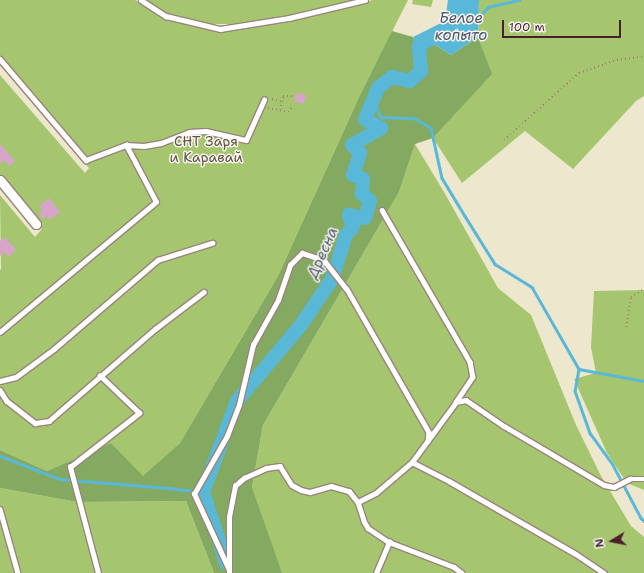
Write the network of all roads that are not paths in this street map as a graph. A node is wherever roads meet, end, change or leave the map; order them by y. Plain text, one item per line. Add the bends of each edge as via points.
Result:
1 (141, 0) edge
2 (365, 0) edge
3 (0, 59) edge
4 (264, 100) dead end
5 (126, 145) junction
6 (0, 180) edge
7 (382, 210) dead end
8 (36, 224) dead end
9 (212, 243) dead end
10 (204, 292) dead end
11 (0, 332) edge
12 (100, 376) junction
13 (0, 381) edge
14 (0, 390) edge
15 (456, 402) junction
16 (428, 441) junction
17 (412, 462) junction
18 (644, 479) edge
19 (358, 502) junction
20 (0, 509) edge
21 (389, 542) junction
22 (454, 567) junction
23 (229, 571) edge
24 (18, 573) edge
25 (98, 573) edge
26 (376, 573) edge
27 (451, 573) edge
28 (462, 573) edge
29 (604, 573) edge

1 - 2 lane via 166,16 220,29 289,18
3 - 5 lane via 86,160
4 - 5 lane via 246,140 206,131 189,132 161,143 144,146
5 - 11 lane via 156,202
6 - 8 street
7 - 15 lane via 470,362 473,377
9 - 13 lane via 158,260 54,349 16,376
10 - 12 lane via 155,329
12 - 14 lane via 49,421 35,423 7,401
12 - 25 lane via 139,413 70,467
15 - 16 lane
15 - 18 lane via 466,400 504,426 604,485 614,487 627,481
16 - 17 lane
16 - 23 lane via 429,432 347,288 324,260 302,253 290,265 278,300 253,345 239,405 227,436 194,494
17 - 19 lane via 376,493
17 - 29 lane via 576,554
19 - 21 lane via 368,528
19 - 23 lane via 349,491 331,486 310,492 301,490 292,485 280,466 266,468 244,478 235,486 232,500 228,536
20 - 24 lane
21 - 22 lane
21 - 26 lane
22 - 27 lane
22 - 28 lane

